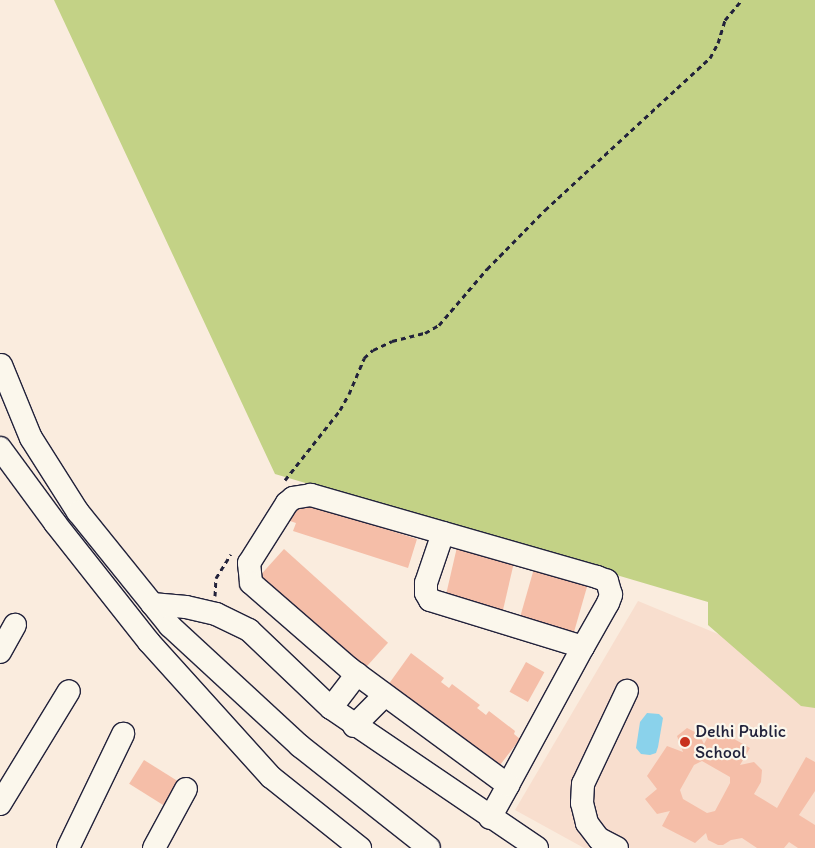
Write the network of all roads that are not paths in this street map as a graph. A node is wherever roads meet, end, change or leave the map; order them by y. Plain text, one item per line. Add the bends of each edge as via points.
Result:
1 (0, 364) edge
2 (0, 369) edge
3 (0, 448) edge
4 (443, 533) junction
5 (152, 604) junction
6 (15, 625) dead end
7 (583, 647) junction
8 (0, 652) edge
9 (357, 674) junction
10 (68, 691) dead end
11 (626, 691) dead end
12 (384, 696) junction
13 (330, 708) junction
14 (354, 726) junction
15 (123, 734) dead end
16 (508, 785) junction
17 (186, 789) dead end
18 (0, 804) edge
19 (490, 818) junction
20 (68, 848) edge
21 (154, 848) edge
22 (360, 848) edge
23 (429, 848) edge
24 (537, 848) edge
25 (617, 848) edge

1 - 2 street
1 - 5 street via 36,446 78,512
3 - 22 street via 155,649 271,777
4 - 7 street via 426,582 430,600
4 - 7 street via 607,582 611,595
4 - 9 street via 311,495 301,495 288,503 254,553 249,563 249,579 255,588
5 - 13 street via 216,614 249,630
5 - 23 street via 170,626 300,746
6 - 8 street
7 - 16 street
9 - 12 street
9 - 13 street
10 - 18 street
11 - 25 street via 583,784 582,794 587,823 599,839
12 - 14 street
12 - 16 street
13 - 14 street
14 - 19 street
15 - 20 street
16 - 19 street
17 - 21 street
19 - 24 street

